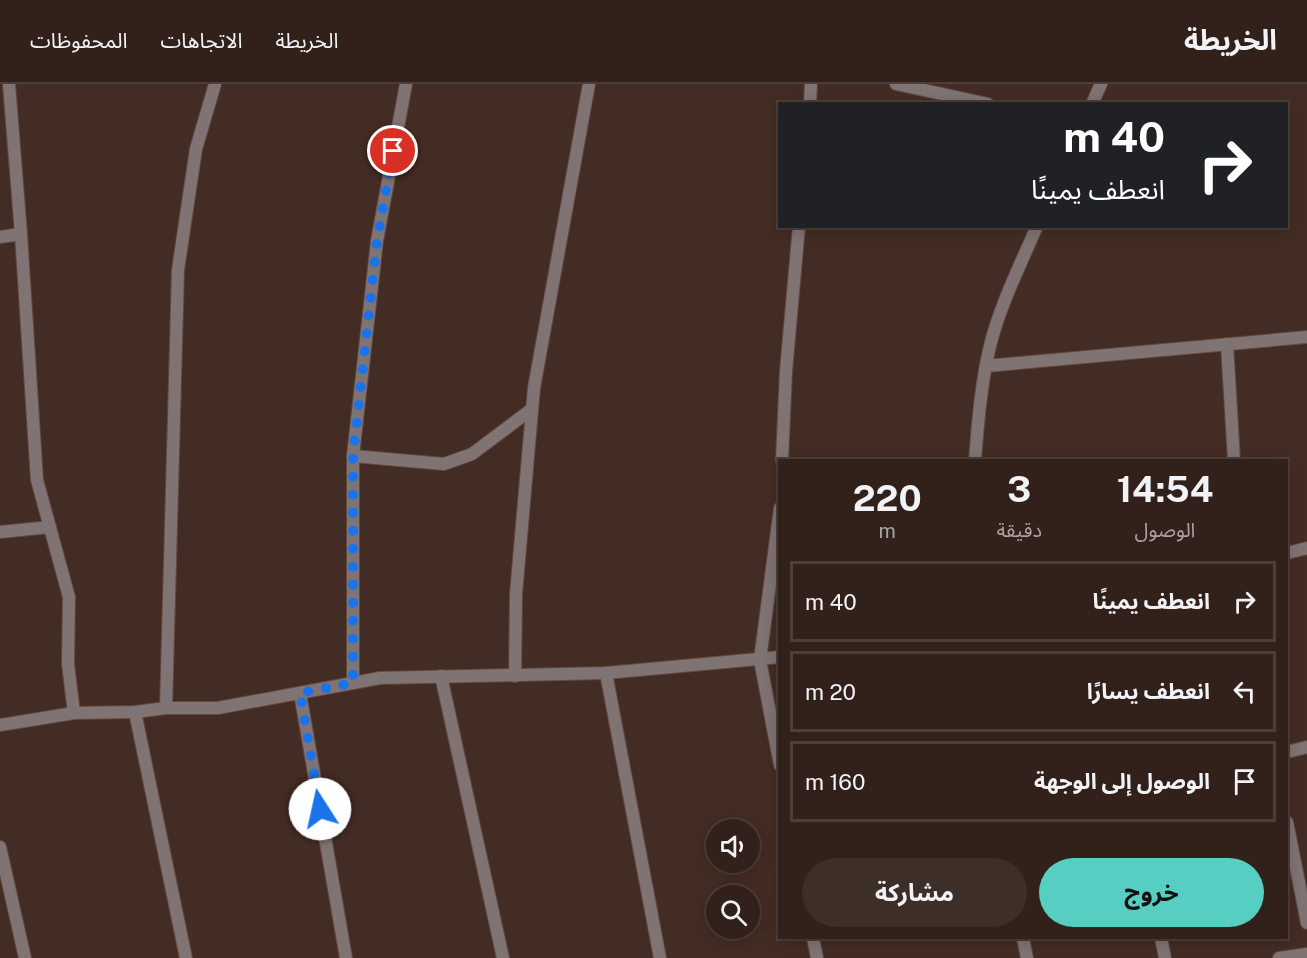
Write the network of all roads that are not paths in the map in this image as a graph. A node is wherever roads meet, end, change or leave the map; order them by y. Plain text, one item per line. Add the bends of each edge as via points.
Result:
1 (9, 84) edge
2 (215, 84) edge
3 (406, 84) edge
4 (589, 84) edge
5 (811, 84) edge
6 (896, 84) edge
7 (1101, 84) edge
8 (810, 102) edge
9 (979, 102) edge
10 (1093, 102) edge
11 (799, 228) edge
12 (1036, 228) edge
13 (21, 234) junction
14 (0, 237) edge
15 (1307, 337) edge
16 (1227, 344) junction
17 (986, 366) junction
18 (532, 409) junction
19 (353, 456) junction
20 (782, 459) edge
21 (975, 459) edge
22 (1234, 459) edge
23 (778, 523) edge
24 (50, 526) junction
25 (0, 532) edge
26 (1307, 548) edge
27 (1288, 554) edge
28 (778, 657) edge
29 (760, 660) junction
30 (606, 674) junction
31 (441, 676) junction
32 (515, 676) junction
33 (353, 683) junction
34 (300, 693) junction
35 (166, 708) junction
36 (135, 712) junction
37 (74, 713) junction
38 (0, 725) edge
39 (1307, 747) edge
40 (1288, 752) edge
41 (778, 754) edge
42 (1288, 827) edge
43 (0, 847) edge
44 (1307, 923) edge
45 (813, 939) edge
46 (1023, 939) edge
47 (1161, 939) edge
48 (1307, 954) edge
49 (25, 958) edge
50 (186, 958) edge
51 (346, 958) edge
52 (503, 958) edge
53 (660, 958) edge
54 (817, 958) edge
55 (1027, 958) edge
56 (1165, 958) edge
57 (1279, 958) edge

1 - 13 street
2 - 35 street via 196,149 178,270
3 - 19 street via 377,241
4 - 18 street
5 - 8 street
6 - 9 street
7 - 10 street
11 - 20 street
12 - 17 street via 999,316
13 - 14 street
13 - 24 street via 38,480
15 - 16 street
16 - 17 street
16 - 22 street
17 - 21 street
18 - 19 street via 472,454 444,464
18 - 32 street via 516,594
19 - 33 street
23 - 29 street
24 - 25 street
24 - 37 street via 69,597 68,664
26 - 27 street
28 - 29 street
29 - 30 street
29 - 41 street
30 - 32 street
30 - 53 street
31 - 32 street
31 - 33 street
31 - 52 street
33 - 34 street
34 - 35 street via 218,708
34 - 51 street
35 - 36 street
36 - 37 street
36 - 50 street
37 - 38 street
39 - 40 street
42 - 44 street
43 - 49 street
45 - 54 street
46 - 55 street
47 - 56 street
48 - 57 street

